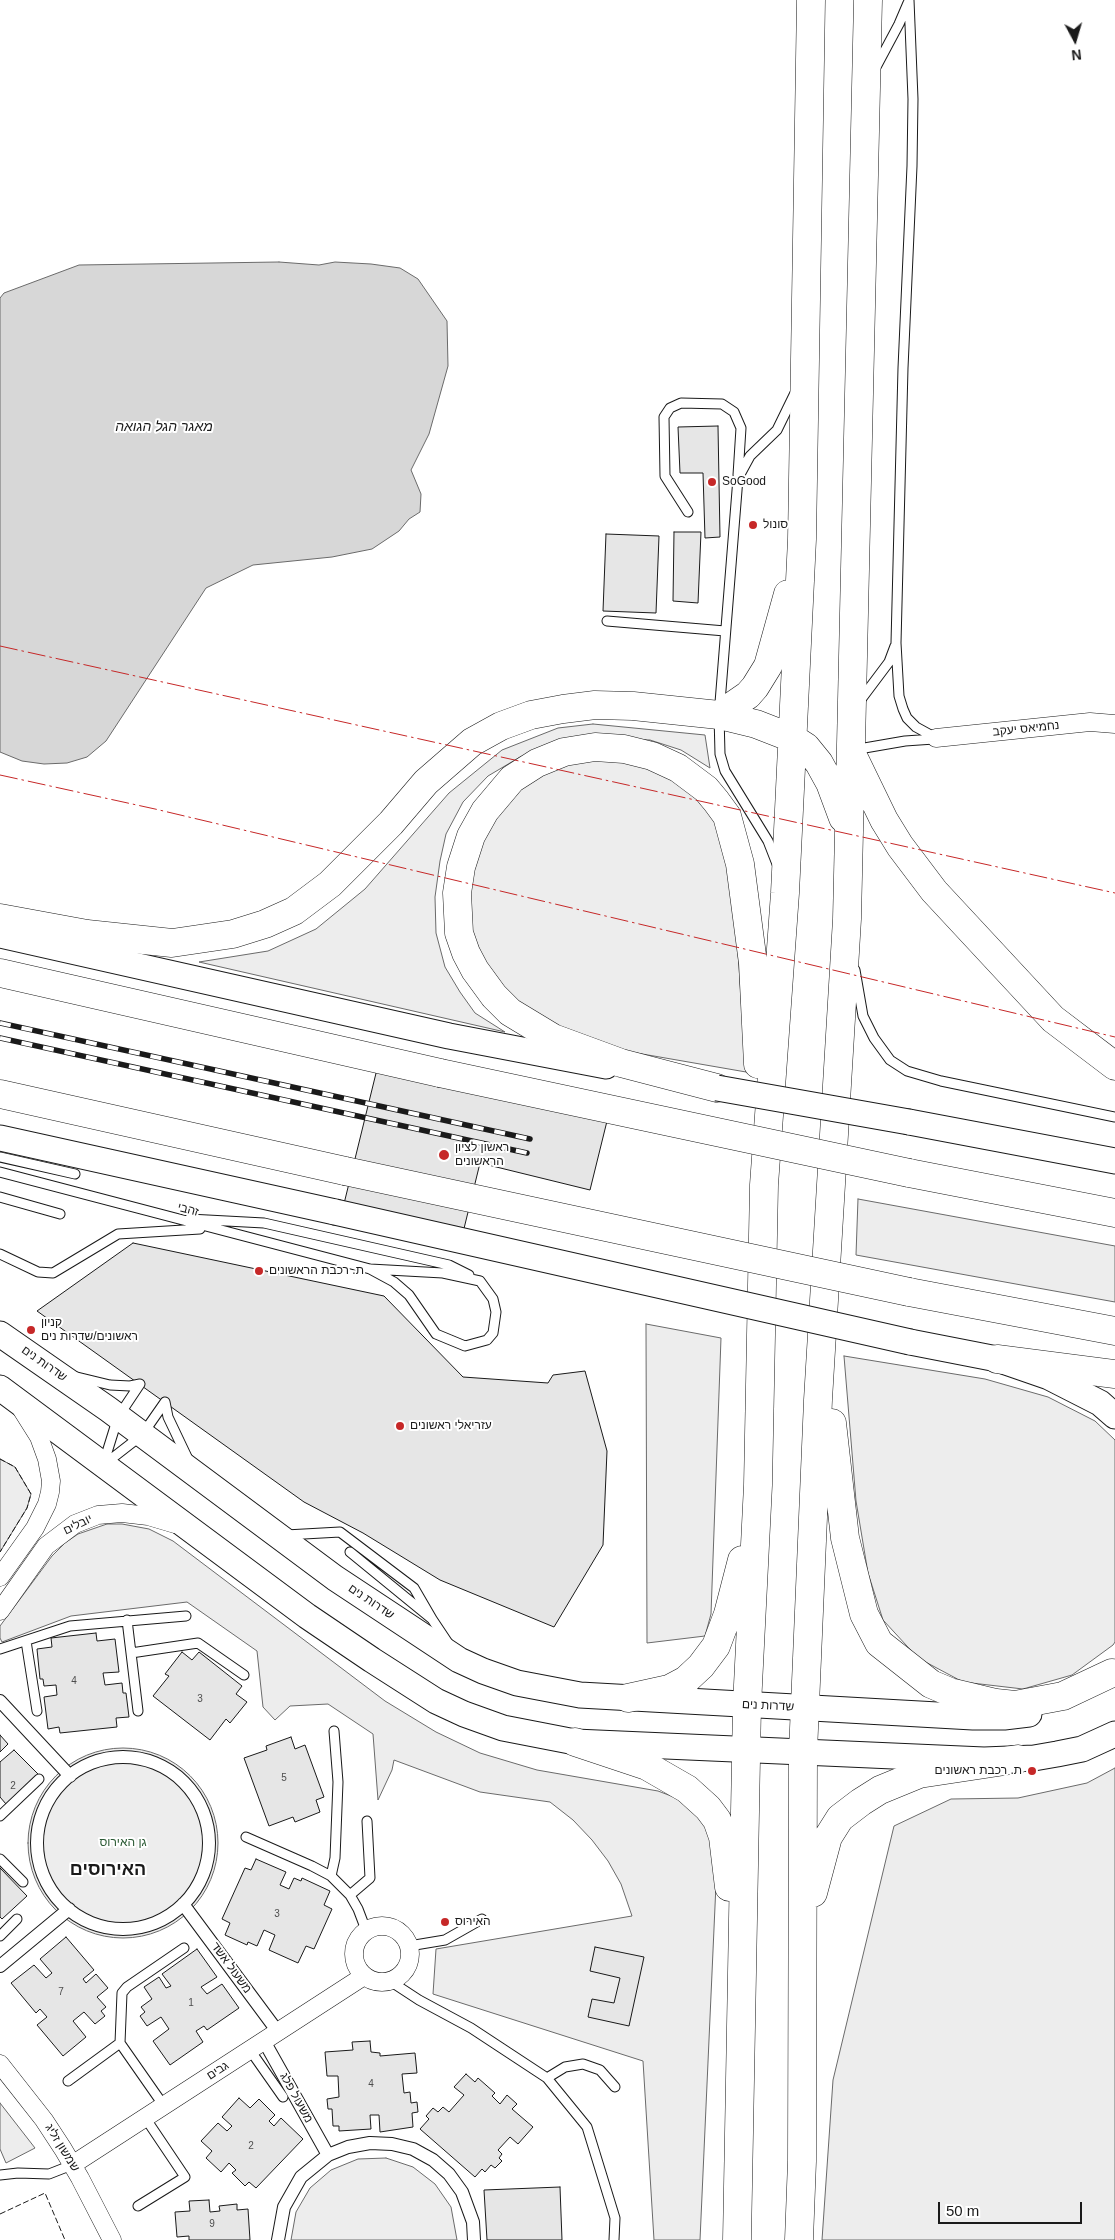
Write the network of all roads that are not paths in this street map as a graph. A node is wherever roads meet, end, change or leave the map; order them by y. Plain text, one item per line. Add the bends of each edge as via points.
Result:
1 (811, 0) edge
2 (868, 0) edge
3 (909, 0) edge
4 (867, 88) junction
5 (804, 373) junction
6 (738, 478) junction
7 (688, 512) dead end
8 (802, 539) junction
9 (607, 621) dead end
10 (725, 631) junction
11 (896, 643) junction
12 (719, 714) junction
13 (850, 718) junction
14 (1115, 724) edge
15 (792, 738) junction
16 (936, 738) junction
17 (851, 750) junction
18 (848, 836) junction
19 (785, 893) junction
20 (0, 918) edge
21 (847, 919) junction
22 (0, 935) edge
23 (0, 973) edge
24 (1115, 1066) edge
25 (717, 1088) junction
26 (0, 1094) edge
27 (1115, 1118) edge
28 (0, 1138) edge
29 (0, 1157) edge
30 (1115, 1160) edge
31 (0, 1172) edge
32 (75, 1174) dead end
33 (764, 1185) junction
34 (0, 1197) edge
35 (1115, 1213) edge
36 (60, 1214) dead end
37 (170, 1218) junction
38 (208, 1228) junction
39 (0, 1254) edge
40 (370, 1269) junction
41 (480, 1281) junction
42 (824, 1305) junction
43 (1115, 1331) edge
44 (0, 1334) edge
45 (997, 1359) junction
46 (49, 1366) junction
47 (1115, 1374) edge
48 (6, 1392) edge
49 (1115, 1416) edge
50 (118, 1417) junction
51 (142, 1434) junction
52 (104, 1465) junction
53 (206, 1483) junction
54 (758, 1485) junction
55 (192, 1530) junction
56 (279, 1536) junction
57 (350, 1552) dead end
58 (0, 1577) edge
59 (0, 1611) edge
60 (186, 1616) dead end
61 (432, 1619) junction
62 (127, 1620) junction
63 (26, 1641) junction
64 (0, 1649) edge
65 (131, 1653) junction
66 (459, 1660) junction
67 (1113, 1671) edge
68 (244, 1675) dead end
69 (628, 1698) junction
70 (0, 1701) edge
71 (746, 1705) junction
72 (806, 1708) junction
73 (37, 1711) dead end
74 (138, 1711) dead end
75 (334, 1731) dead end
76 (1115, 1734) edge
77 (575, 1742) junction
78 (746, 1751) junction
79 (803, 1752) junction
80 (1018, 1759) junction
81 (70, 1776) junction
82 (39, 1779) dead end
83 (0, 1816) edge
84 (367, 1821) dead end
85 (246, 1837) dead end
86 (0, 1858) edge
87 (331, 1876) junction
88 (23, 1882) dead end
89 (350, 1895) junction
90 (183, 1904) junction
91 (69, 1909) junction
92 (17, 1919) dead end
93 (482, 1919) dead end
94 (366, 1930) junction
95 (0, 1936) edge
96 (409, 1946) junction
97 (184, 1948) dead end
98 (0, 1966) edge
99 (802, 1969) junction
100 (364, 1976) junction
101 (390, 1980) junction
102 (741, 2014) junction
103 (264, 2041) junction
104 (120, 2043) junction
105 (0, 2064) edge
106 (547, 2078) junction
107 (68, 2081) dead end
108 (615, 2087) dead end
109 (283, 2097) dead end
110 (164, 2106) junction
111 (146, 2119) junction
112 (328, 2156) junction
113 (72, 2165) junction
114 (0, 2175) edge
115 (138, 2206) dead end
116 (112, 2240) edge
117 (278, 2240) edge
118 (474, 2240) edge
119 (614, 2240) edge
120 (737, 2240) edge
121 (799, 2240) edge

1 - 5 main road
2 - 4 main road
3 - 4 lane
3 - 11 lane via 912,166
4 - 13 main road
5 - 6 lane via 777,430 750,456
5 - 8 main road
6 - 7 lane via 741,428 734,412 722,404 680,403 670,408 664,417 665,476
6 - 10 lane
8 - 12 main road via 768,666 748,695
8 - 15 main road
9 - 10 lane
10 - 12 lane
11 - 13 lane via 888,662
11 - 16 lane via 899,696 903,709 916,727
12 - 15 main road
12 - 19 lane via 720,754 725,771 768,841
12 - 20 main road via 595,705 531,715 501,726 449,760 330,884 294,911 233,934 172,943 138,941
13 - 17 main road
14 - 16 street, נחמיאס יעקב via 1090,722
15 - 18 main road via 806,747 819,763 830,783
15 - 19 main road
16 - 17 lane
17 - 18 main road
17 - 24 main road via 884,820 934,891 1053,1019
18 - 21 main road
19 - 33 main road
21 - 27 lane via 863,1016 890,1060 907,1071 940,1081
21 - 42 main road
22 - 25 main road via 449,1036
23 - 35 main road, bridge via 440,1073 909,1173
25 - 30 main road, bridge
25 - 33 main road via 622,1063 553,1038 510,1012 474,970 459,933 456,893 461,867 471,836 485,811 512,780 537,763 564,752 595,747 624,749 652,756 678,768 706,789 727,816 740,864 752,963
26 - 43 main road, bridge via 909,1292
28 - 45 main road, bridge
29 - 32 lane
31 - 37 lane, זהבי
33 - 54 main road
34 - 36 lane
37 - 38 lane, זהבי
37 - 41 lane via 264,1223 449,1264
38 - 39 lane via 118,1234 53,1273 38,1272
38 - 40 lane, זהבי
40 - 41 lane via 443,1273
40 - 41 lane via 394,1282 409,1296 436,1334 465,1346 487,1340 494,1333 496,1312 493,1300
42 - 67 main road via 833,1442 845,1538 864,1614 879,1643 931,1684 996,1703 1016,1705 1063,1696
42 - 72 main road
44 - 46 main road, שדרות נים
45 - 47 main road
45 - 49 main road via 1074,1388
46 - 50 main road, שדרות נים
46 - 50 lane via 110,1385 140,1384
48 - 52 main road
48 - 58 street via 38,1437 51,1481 42,1516
50 - 51 main road, שדרות נים
50 - 52 lane
51 - 52 lane
51 - 53 main road, שדרות נים
51 - 53 lane via 165,1402 184,1453
52 - 55 main road
53 - 56 main road, שדרות נים
54 - 69 main road via 742,1562 716,1646 686,1680 669,1689
54 - 71 main road
55 - 59 street, יובלים via 130,1513 110,1513 86,1519 65,1530 46,1546
55 - 77 main road via 307,1616 436,1701 503,1728
56 - 61 lane via 340,1532 414,1588
56 - 66 main road, שדרות נים via 335,1578
57 - 61 lane
60 - 62 lane
61 - 66 lane
62 - 63 lane via 70,1626
62 - 65 lane
63 - 64 lane
63 - 73 lane
65 - 68 lane via 198,1643
65 - 74 lane
66 - 69 main road, שדרות נים via 517,1684 580,1696
67 - 72 main road, שדרות נים via 1070,1700 1034,1713 1004,1717
69 - 71 main road, שדרות נים
70 - 81 street
71 - 72 main road, שדרות נים
71 - 78 main road
72 - 79 main road
75 - 87 lane via 338,1791 335,1858
76 - 80 main road via 1082,1749
77 - 78 main road
77 - 102 main road via 647,1766 670,1778 701,1802 717,1820 728,1872
78 - 79 main road
78 - 102 main road
79 - 80 main road
79 - 99 main road
80 - 99 main road via 919,1774 880,1790 840,1818 828,1837 818,1872
81 - 90 street via 100,1760 128,1757 155,1763 187,1785 206,1820 209,1848 204,1874
81 - 91 street via 49,1800 37,1838 45,1878 51,1890
82 - 83 lane
84 - 89 lane via 370,1878
85 - 87 lane
86 - 88 lane
87 - 89 lane
89 - 94 lane
90 - 91 street via 159,1921 132,1928 105,1927
90 - 103 street, משעול אשד
91 - 98 street
92 - 95 lane
93 - 96 lane via 445,1940
94 - 96 street via 392,1927 403,1935
94 - 100 street via 357,1940 353,1952 356,1966
96 - 101 street via 410,1960 406,1968 401,1975
97 - 104 lane via 122,1993
99 - 121 main road
100 - 101 street via 376,1982
100 - 103 street, גבים
101 - 106 lane
102 - 120 main road
103 - 109 lane
103 - 110 street, גבים
103 - 112 street, משעול פלג
104 - 107 lane
104 - 110 lane
105 - 113 street, שמשון זליג via 44,2120
106 - 108 lane via 565,2067 583,2064 600,2070
106 - 119 lane via 587,2126 615,2218
110 - 111 street, גבים
111 - 113 street, גבים
111 - 115 lane via 186,2177
112 - 117 street via 309,2169 294,2186 281,2217
112 - 118 street via 348,2146 377,2143 413,2149 433,2160 462,2192 473,2222
113 - 114 lane via 49,2174
113 - 116 street, שמשון זליג

